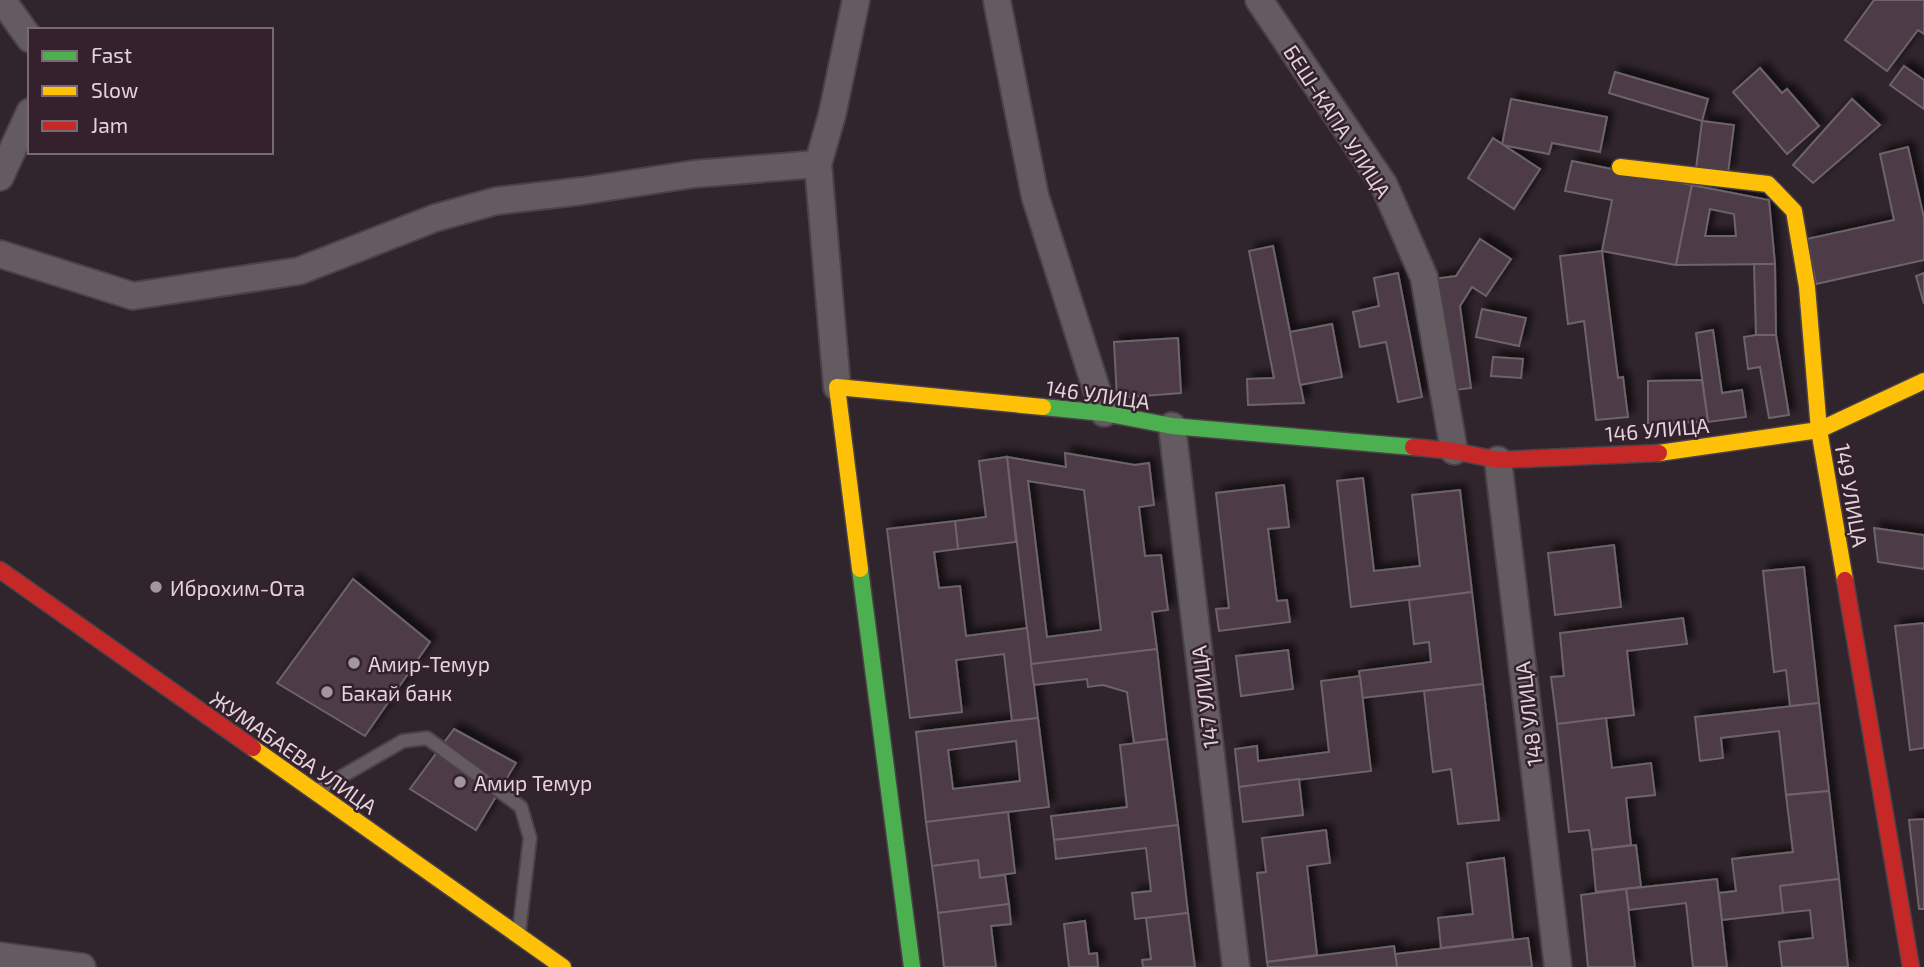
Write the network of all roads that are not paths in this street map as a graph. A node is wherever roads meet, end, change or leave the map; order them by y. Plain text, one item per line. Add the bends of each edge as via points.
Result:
1 (2, 0) edge
2 (856, 0) edge
3 (1259, 0) edge
4 (997, 1) edge
5 (28, 36) edge
6 (28, 116) edge
7 (818, 164) junction
8 (1620, 167) dead end
9 (0, 177) edge
10 (0, 254) edge
11 (1924, 381) edge
12 (836, 387) junction
13 (1104, 413) junction
14 (1172, 426) junction
15 (1819, 430) junction
16 (1454, 451) junction
17 (1498, 460) junction
18 (0, 570) edge
19 (314, 792) junction
20 (519, 936) junction
21 (0, 956) edge
22 (82, 967) edge
23 (563, 967) edge
24 (912, 967) edge
25 (1236, 967) edge
26 (1558, 967) edge
27 (1911, 967) edge

1 - 5 street
2 - 7 street
3 - 16 street, БЕШ-КАПА УЛИЦА via 1384,185 1399,219 1424,277
4 - 13 street via 1035,195
6 - 9 street
7 - 10 street via 694,174 496,201 435,218 299,271 133,296
7 - 12 street
8 - 15 street, 149 УЛИЦА via 1768,184 1794,211 1807,287
11 - 15 street, 146 УЛИЦА
12 - 13 street, 146 УЛИЦА
12 - 24 street
13 - 14 street, 146 УЛИЦА
14 - 16 street, 146 УЛИЦА
14 - 25 street, 147 УЛИЦА
15 - 17 street, 146 УЛИЦА via 1662,453
15 - 27 street, 149 УЛИЦА
16 - 17 street, 146 УЛИЦА
17 - 26 street, 148 УЛИЦА
18 - 19 street, ЖУМАБАЕВА УЛИЦА
19 - 20 street, ЖУМАБАЕВА УЛИЦА
19 - 20 lane via 403,741 427,738 521,807 530,838
20 - 23 street, ЖУМАБАЕВА УЛИЦА
21 - 22 street

